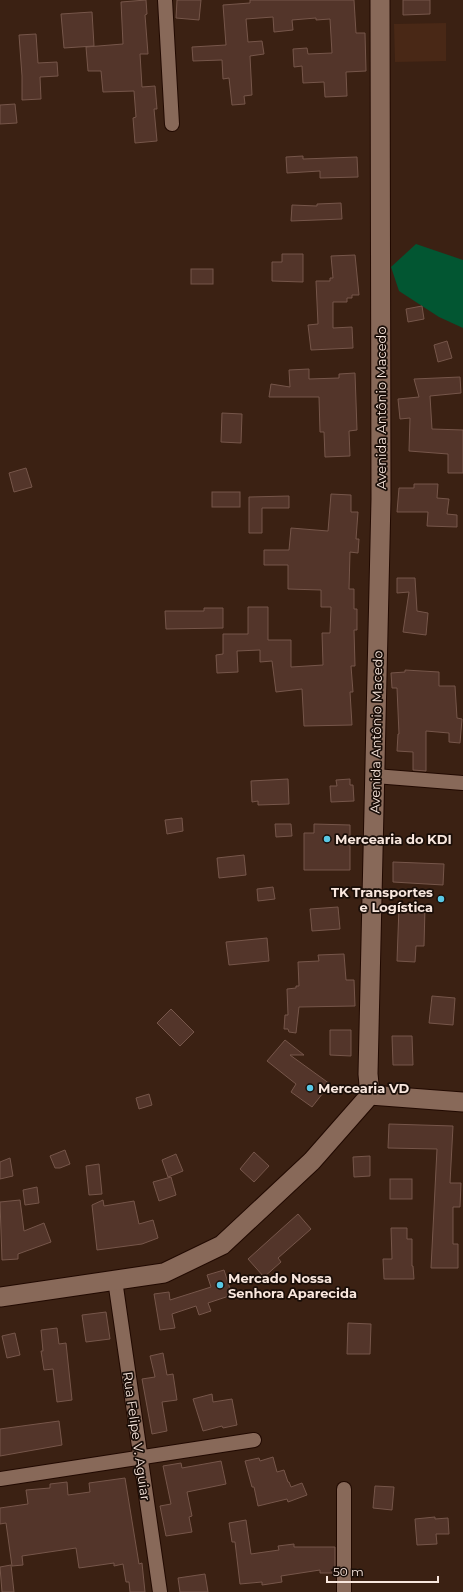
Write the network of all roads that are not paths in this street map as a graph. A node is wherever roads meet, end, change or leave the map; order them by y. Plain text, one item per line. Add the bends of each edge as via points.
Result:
1 (165, 0) edge
2 (380, 0) edge
3 (172, 124) dead end
4 (375, 776) junction
5 (463, 783) edge
6 (370, 1095) junction
7 (463, 1102) edge
8 (115, 1280) junction
9 (0, 1298) edge
10 (254, 1440) dead end
11 (140, 1457) junction
12 (0, 1478) edge
13 (344, 1488) dead end
14 (160, 1592) edge
15 (344, 1592) edge

1 - 3 street
2 - 4 street, Avenida Antônio Macedo via 381,499
4 - 5 street
4 - 6 street, Avenida Antônio Macedo via 368,1066
6 - 7 street
6 - 8 street via 312,1161 222,1246 164,1273
8 - 9 street
8 - 11 street, Rua Felipe V. Aguiar
10 - 11 street
11 - 12 street
11 - 14 street, Rua Felipe V. Aguiar
13 - 15 street

